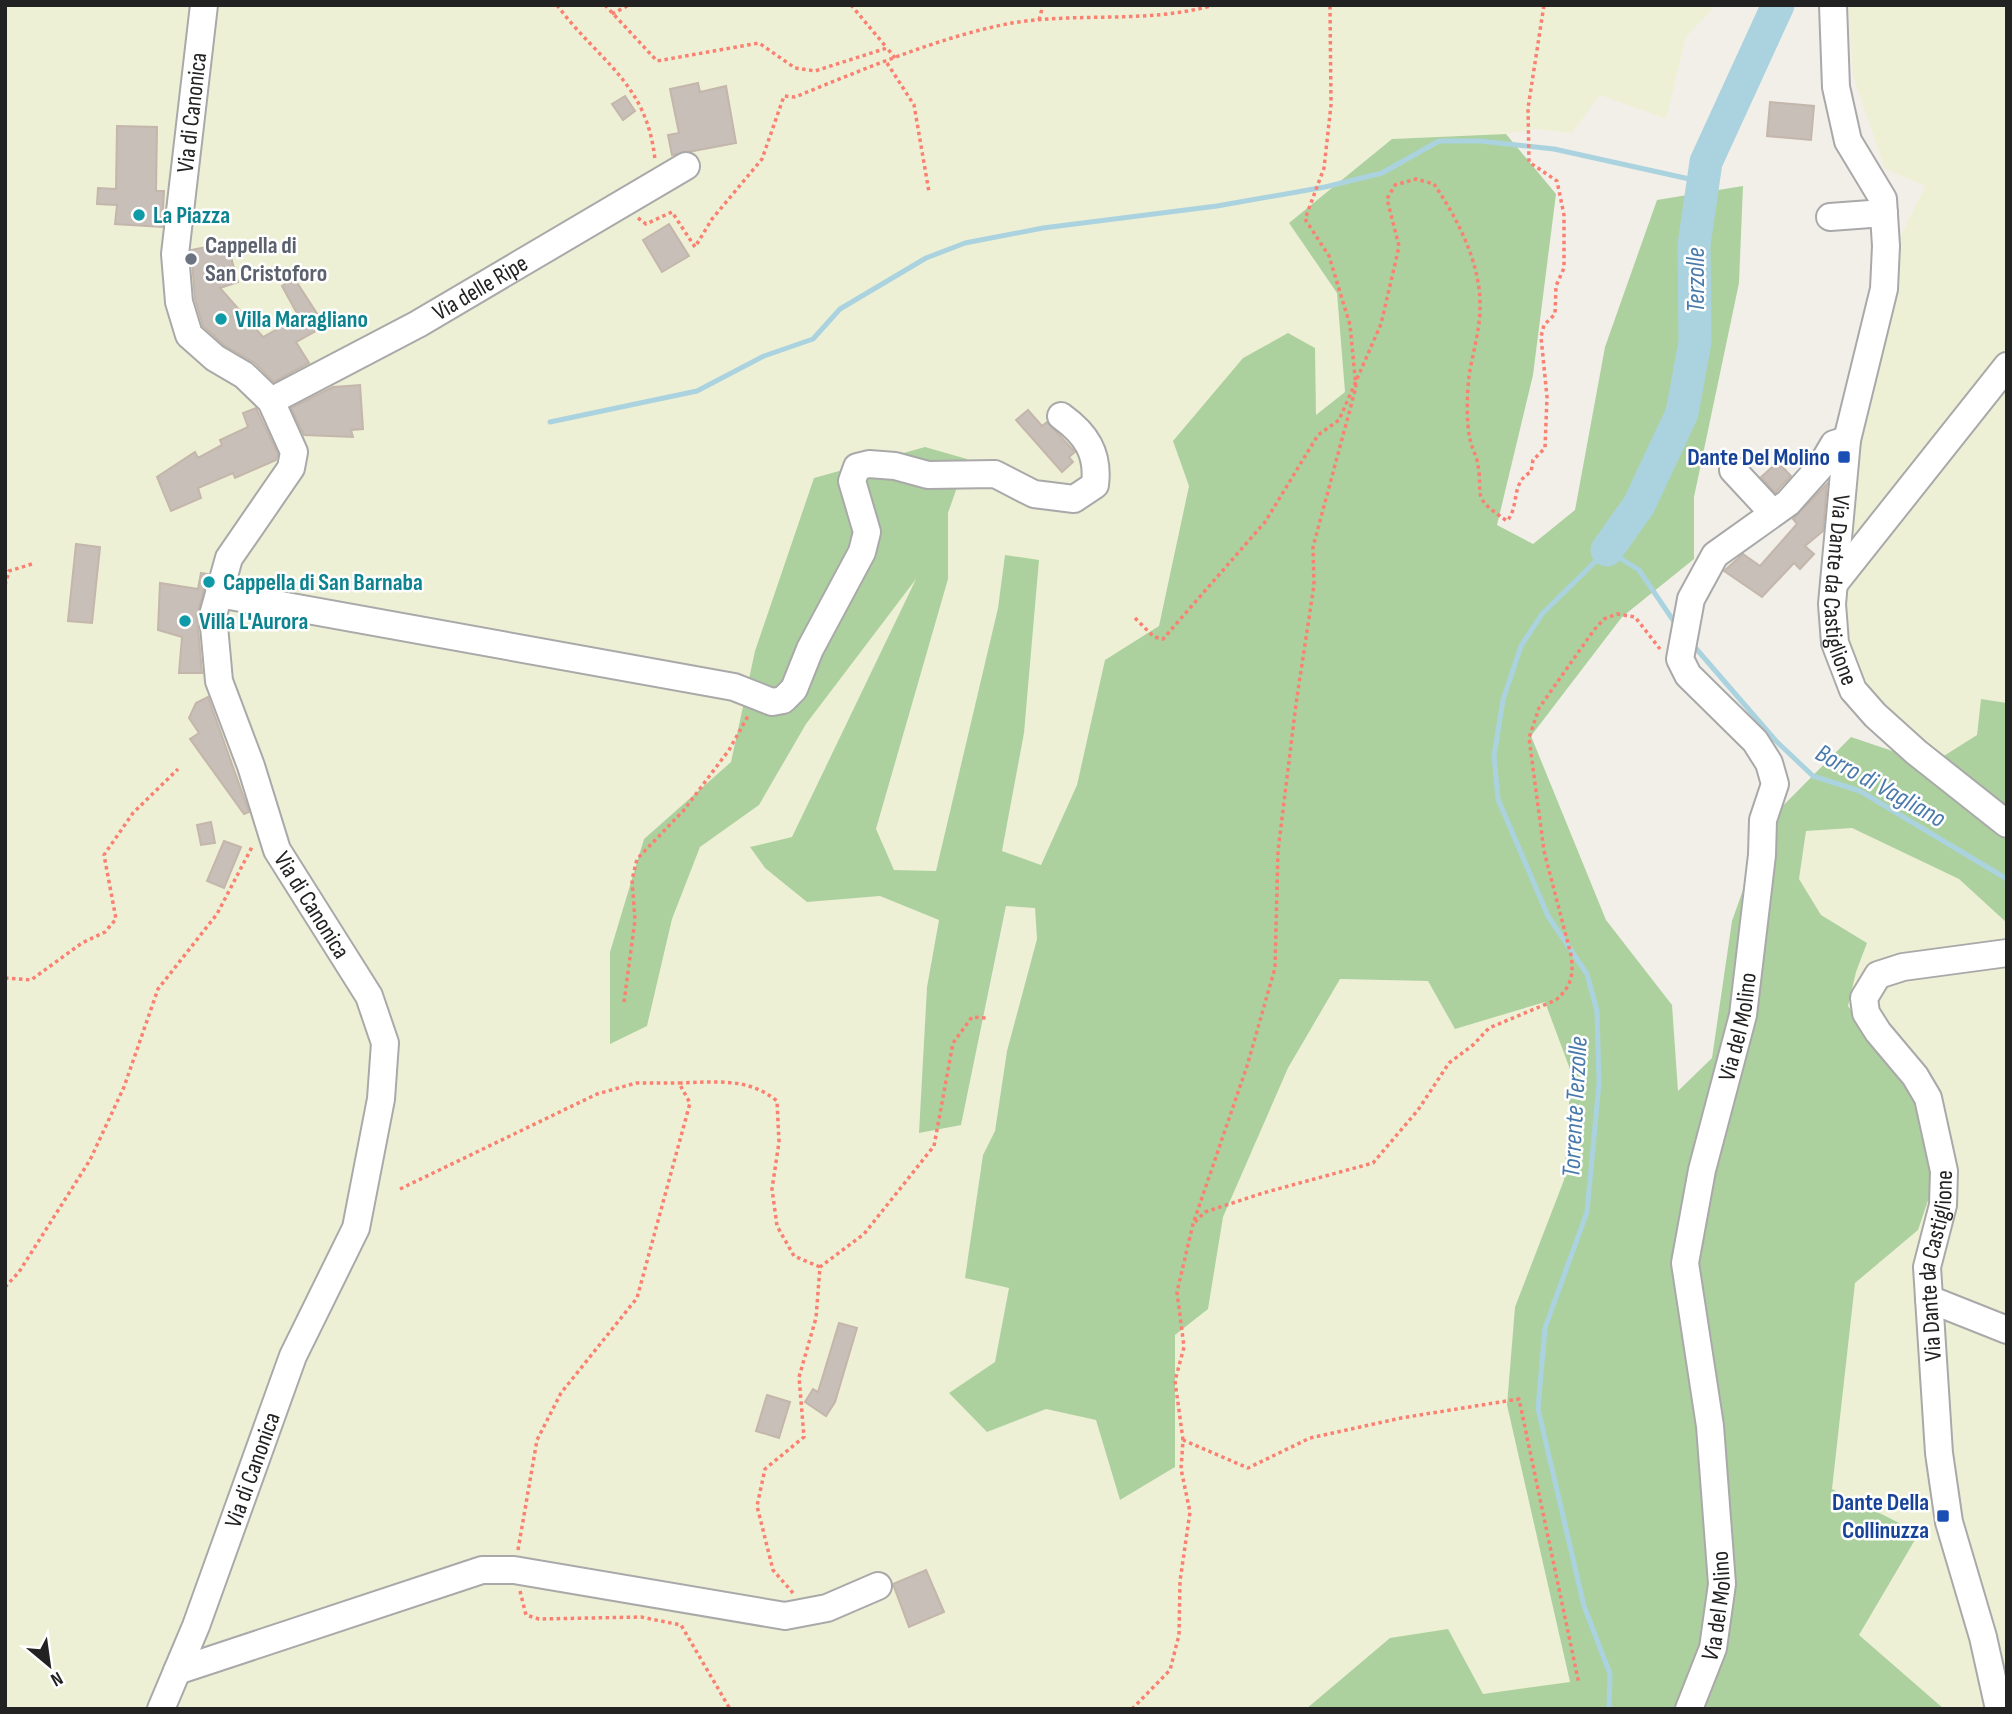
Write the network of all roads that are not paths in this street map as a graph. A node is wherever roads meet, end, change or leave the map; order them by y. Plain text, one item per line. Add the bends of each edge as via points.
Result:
1 (204, 5) edge
2 (1833, 5) edge
3 (686, 166) dead end
4 (1884, 213) junction
5 (1830, 217) dead end
6 (2007, 366) edge
7 (271, 401) junction
8 (1061, 416) dead end
9 (1847, 440) junction
10 (1733, 470) dead end
11 (1773, 513) junction
12 (1834, 584) junction
13 (219, 594) junction
14 (2007, 824) edge
15 (2007, 953) edge
16 (1929, 1299) junction
17 (2007, 1330) edge
18 (878, 1586) dead end
19 (177, 1671) junction
20 (161, 1709) edge
21 (1689, 1709) edge
22 (1999, 1709) edge

1 - 7 street, Via di Canonica via 175,254 180,302 189,335
2 - 4 street, Via Dante da Castiglione via 1836,87 1848,141 1882,199
3 - 7 street, Via delle Ripe via 418,324
4 - 5 street
4 - 9 street, Via Dante da Castiglione via 1884,289
6 - 12 street
7 - 13 street, Via di Canonica via 294,452 290,468 229,558
8 - 13 street via 1079,429 1095,455 1095,485 1074,499 1034,494 995,474 928,475 895,466 857,467 852,481 867,532 862,552 794,689 783,700 772,702 734,687
9 - 11 street via 1834,444 1821,466
9 - 12 street, Via Dante da Castiglione
10 - 11 street
11 - 21 street, Via del Molino via 1715,555 1691,599 1680,659 1688,675 1755,741 1769,763 1774,784 1763,820 1742,1014 1702,1170 1685,1263 1710,1426 1722,1584 1713,1648
12 - 14 street, Via Dante da Castiglione via 1835,643 1853,690 1916,752
13 - 19 street, Via di Canonica via 213,615 219,681 276,850 369,996 385,1043 381,1099 356,1227 293,1356
15 - 16 street, Via Dante da Castiglione via 1903,967 1878,975 1864,998 1866,1013 1878,1032 1916,1076 1938,1133 1943,1205 1927,1267
16 - 17 street
16 - 22 street, Via Dante da Castiglione via 1939,1453 1949,1522
18 - 19 street via 827,1608 785,1616 514,1570 482,1570
19 - 20 street, Via di Canonica

